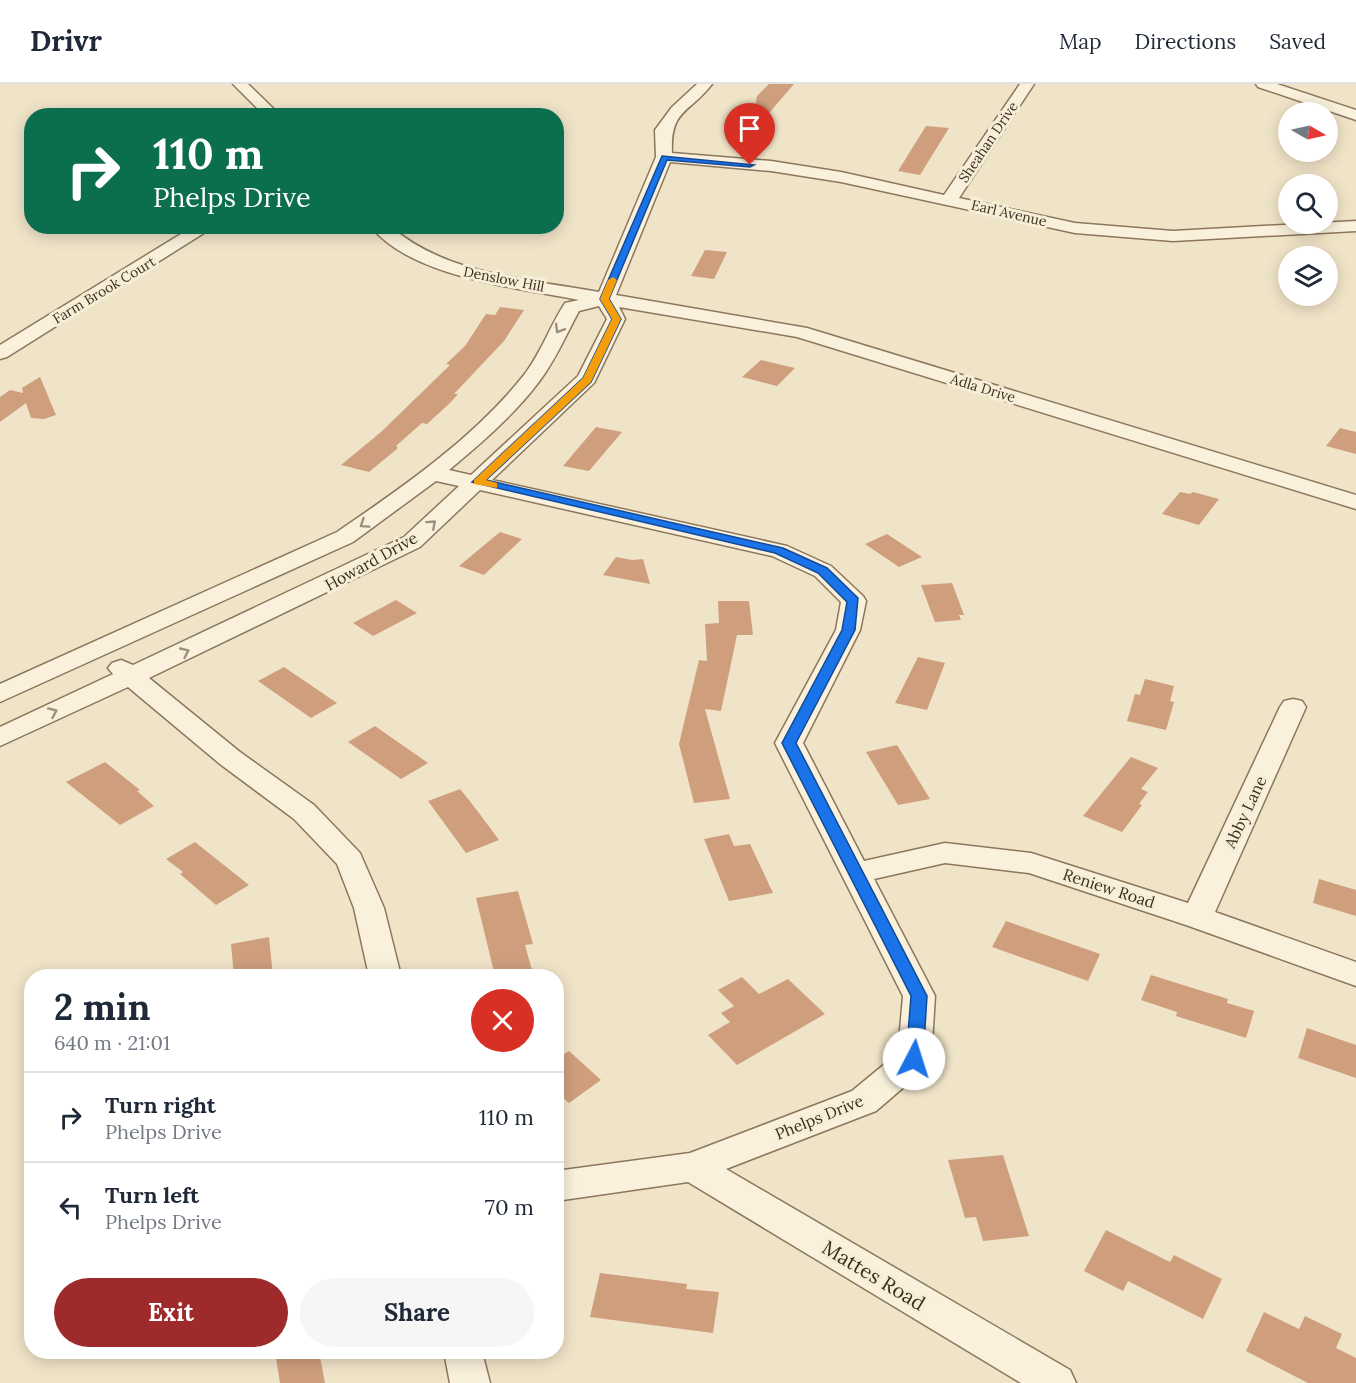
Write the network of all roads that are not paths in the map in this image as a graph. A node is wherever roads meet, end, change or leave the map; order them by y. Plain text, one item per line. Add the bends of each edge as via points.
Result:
1 (240, 84) edge
2 (705, 84) edge
3 (1027, 84) edge
4 (1263, 84) edge
5 (266, 108) edge
6 (1356, 115) edge
7 (664, 157) junction
8 (949, 200) junction
9 (1356, 226) edge
10 (194, 234) edge
11 (388, 234) edge
12 (605, 299) junction
13 (0, 353) edge
14 (432, 473) junction
15 (478, 482) junction
16 (1356, 502) edge
17 (98, 650) junction
18 (132, 676) junction
19 (0, 694) edge
20 (1293, 707) dead end
21 (0, 736) edge
22 (855, 873) junction
23 (1197, 916) junction
24 (383, 969) edge
25 (1356, 974) edge
26 (692, 1167) junction
27 (564, 1185) edge
28 (465, 1359) edge
29 (470, 1383) edge
30 (1056, 1383) edge

1 - 5 street
2 - 7 street via 677,110 663,130
3 - 8 street, Sheahan Drive
4 - 6 street
7 - 8 street, Earl Avenue via 794,170
7 - 12 street
8 - 9 street, Earl Avenue via 1075,228 1173,236
10 - 13 street, Farm Brook Court
11 - 12 street, Denslow Hill via 401,245 459,271
12 -> 14 street, Howard Drive via 572,307 526,385
12 - 15 street, Howard Drive via 616,319 587,379
12 - 16 street, Adla Drive via 800,332
14 - 15 street, Phelps Drive
14 -> 17 street, Howard Drive via 345,537
18 -> 15 street, Howard Drive via 412,542
15 - 22 street, Phelps Drive via 779,551 823,571 854,601 848,630 789,743
17 - 18 street
17 - 19 street, Howard Drive
21 -> 18 street, Howard Drive
18 - 24 street via 230,758 304,812 350,860 369,908
20 - 23 street, Abby Lane
22 - 23 street, Reniew Road via 945,853 1031,863
22 - 26 street, Phelps Drive via 919,996 914,1059 864,1101
23 - 25 street, Reniew Road
26 - 27 street, Phelps Drive
26 - 30 street, Mattes Road
28 - 29 street

